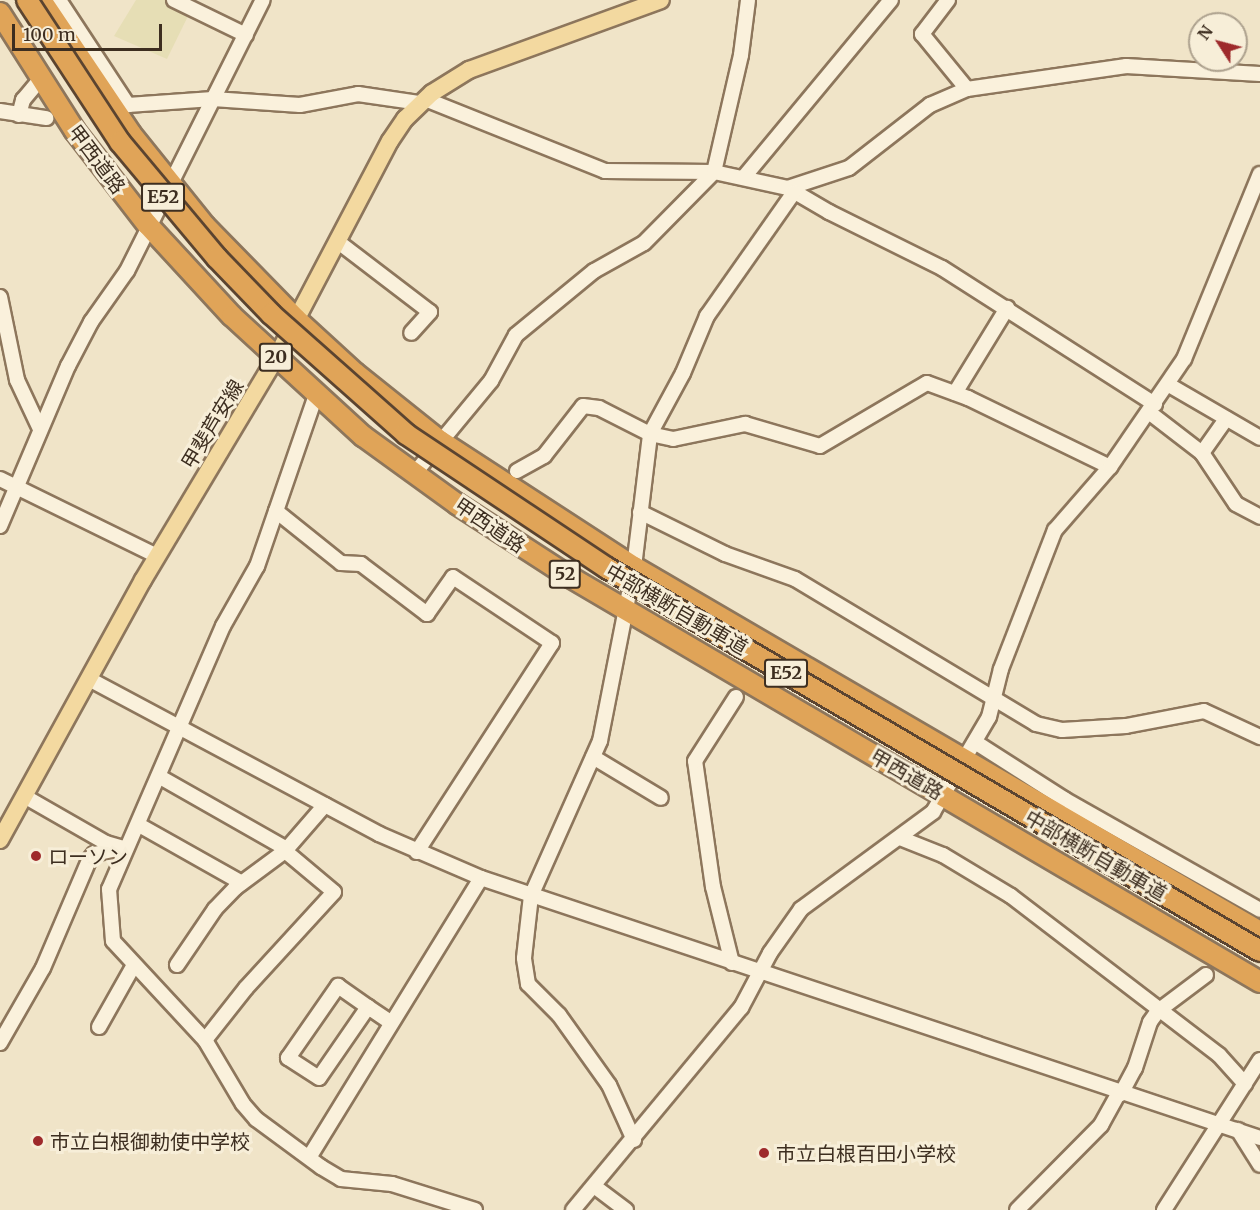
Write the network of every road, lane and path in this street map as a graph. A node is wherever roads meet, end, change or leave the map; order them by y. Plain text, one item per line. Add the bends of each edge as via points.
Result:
1 (27, 0) edge
2 (41, 0) edge
3 (59, 0) edge
4 (174, 0) edge
5 (263, 0) edge
6 (661, 0) edge
7 (748, 0) edge
8 (891, 0) edge
9 (948, 0) edge
10 (0, 13) edge
11 (246, 35) junction
12 (1260, 74) edge
13 (40, 80) junction
14 (967, 89) junction
15 (213, 99) junction
16 (422, 101) junction
17 (0, 111) edge
18 (19, 115) junction
19 (45, 118) dead end
20 (714, 172) junction
21 (1260, 174) edge
22 (744, 177) junction
23 (170, 185) junction
24 (791, 190) junction
25 (147, 224) junction
26 (337, 241) junction
27 (0, 297) edge
28 (1007, 308) junction
29 (296, 319) junction
30 (411, 333) dead end
31 (276, 358) junction
32 (330, 369) junction
33 (1169, 385) junction
34 (955, 393) junction
35 (316, 395) junction
36 (1153, 408) junction
37 (1226, 419) junction
38 (40, 429) junction
39 (650, 434) junction
40 (1260, 438) edge
41 (440, 441) junction
42 (1202, 453) junction
43 (1110, 467) junction
44 (517, 471) dead end
45 (414, 474) junction
46 (0, 479) edge
47 (16, 487) junction
48 (276, 511) junction
49 (640, 512) junction
50 (1260, 517) edge
51 (0, 526) edge
52 (158, 556) junction
53 (634, 567) junction
54 (627, 611) junction
55 (89, 679) junction
56 (736, 697) dead end
57 (994, 699) junction
58 (180, 730) junction
59 (1260, 737) edge
60 (975, 742) junction
61 (593, 757) junction
62 (963, 761) junction
63 (160, 777) junction
64 (944, 795) junction
65 (24, 796) junction
66 (661, 798) dead end
67 (325, 805) junction
68 (139, 825) junction
69 (900, 838) junction
70 (0, 840) edge
71 (126, 848) junction
72 (286, 850) junction
73 (417, 852) junction
74 (481, 878) junction
75 (242, 883) junction
76 (531, 896) junction
77 (1260, 910) edge
78 (1260, 932) edge
79 (1260, 942) edge
80 (1260, 951) edge
81 (732, 963) junction
82 (134, 964) junction
83 (177, 965) dead end
84 (758, 972) junction
85 (1206, 975) dead end
86 (1260, 982) edge
87 (368, 1007) junction
88 (1158, 1011) junction
89 (390, 1022) junction
90 (99, 1027) dead end
91 (205, 1040) junction
92 (0, 1043) edge
93 (1260, 1060) edge
94 (1245, 1084) junction
95 (1120, 1093) junction
96 (1219, 1124) junction
97 (1238, 1130) junction
98 (1260, 1138) edge
99 (634, 1140) junction
100 (310, 1156) junction
101 (1260, 1165) edge
102 (594, 1186) junction
103 (475, 1210) edge
104 (573, 1210) edge
105 (626, 1210) edge
106 (1017, 1210) edge
107 (1164, 1210) edge

1 - 32 highway, 中部横断自動車道 / E52, bridge via 83,90 167,201 270,314
2 - 23 highway, 甲西道路 / 52 via 92,80
3 - 15 street via 128,105
4 - 11 street
5 - 11 street
6 - 16 main road, 甲斐芦安線 / 20 via 469,70
7 - 20 street via 741,56
8 - 22 street
9 - 14 street via 922,34
10 - 13 highway, 甲西道路 / 52
11 - 15 street
12 - 14 street via 1126,66
13 - 18 street via 23,100
13 - 25 highway, 甲西道路 / 52
14 - 24 street via 930,105 849,168
15 - 16 street via 300,105 358,94
15 - 23 street
16 - 20 street via 605,171
16 - 26 main road, 甲斐芦安線 / 20 via 390,141
17 - 18 street
18 - 19 street
20 - 22 street
20 - 41 street via 644,243 594,271 516,335 491,381
21 - 33 street via 1224,269
22 - 24 street
23 - 25 street
23 - 29 highway, 甲西道路 / 52 via 253,278
24 - 28 street via 933,263
24 - 39 street via 707,316 683,373
25 - 31 highway, 甲西道路 / 52
25 - 38 street via 127,271 91,322
26 - 29 main road, 甲斐芦安線 / 20
26 - 30 street via 430,312
27 - 38 street via 17,380
28 - 34 street
28 - 36 street
29 - 31 main road, 甲斐芦安線 / 20
29 - 41 highway, 甲西道路 / 52
31 - 35 highway, 甲西道路 / 52
31 - 52 main road, 甲斐芦安線 / 20
32 - 79 highway, 中部横断自動車道 / E52, bridge via 471,472 612,563
32 - 80 highway, 中部横断自動車道 / E52, bridge via 449,465 607,568
33 - 36 street
33 - 37 street
34 - 39 street via 927,383 820,446 745,424 674,439
34 - 43 street
35 - 45 highway, 甲西道路 / 52
35 - 48 street
36 - 42 street
36 - 43 street
37 - 40 street
37 - 42 street
38 - 47 street
39 - 44 street via 599,408 583,406 544,456
39 - 49 street
41 - 45 street
41 - 53 highway, 甲西道路 / 52
42 - 50 street via 1236,504
43 - 57 street via 1055,530 1001,669
45 - 54 highway, 甲西道路 / 52 via 511,540
46 - 47 street
47 - 51 street
47 - 52 street
48 - 58 street via 257,566 223,626
48 - 73 street via 341,563 361,564 426,614 453,577 552,644
49 - 53 street
49 - 57 street via 725,554 795,579
52 - 55 main road, 甲斐芦安線 / 20
53 - 54 street
53 - 62 highway, 甲西道路 / 52
54 - 61 street via 600,741
54 - 64 highway, 甲西道路 / 52
55 - 58 street
55 - 65 main road, 甲斐芦安線 / 20
56 - 81 street via 695,761 713,887
57 - 59 street via 1048,729 1126,726 1204,711
57 - 60 street
58 - 63 street
58 - 67 street
60 - 62 street
60 - 77 street via 1064,800
61 - 66 street
61 - 76 street
62 - 64 street
62 - 78 highway, 甲西道路 / 52
63 - 68 street
63 - 72 street
64 - 69 street via 933,812
64 - 86 highway, 甲西道路 / 52
65 - 70 main road, 甲斐芦安線 / 20
65 - 71 street via 106,843
67 - 72 street
67 - 73 street
68 - 71 street
68 - 75 street
69 - 84 street via 801,909
69 - 88 street via 943,855 1011,896
71 - 82 street via 109,889 113,941
71 - 92 street via 94,854 89,860 43,968
72 - 75 street
72 - 91 street via 334,891 246,988
73 - 74 street
74 - 76 street
74 - 89 street
75 - 83 street via 215,909
76 - 81 street
76 - 99 street via 524,958 528,984 559,1015 609,1085
81 - 84 street
82 - 90 street
82 - 91 street
84 - 95 street
84 - 99 street via 741,1008
85 - 88 street
87 - 87 street via 338,986 288,1058 319,1078
87 - 89 street
88 - 94 street via 1219,1055
88 - 95 street via 1143,1035 1135,1068
89 - 100 street
91 - 100 street via 249,1111
93 - 94 street
94 - 96 street
95 - 96 street
95 - 106 street via 1095,1133
96 - 97 street
96 - 107 street
97 - 98 street
97 - 101 street
99 - 102 street
100 - 103 street via 341,1179 392,1184
102 - 104 street
102 - 105 street

